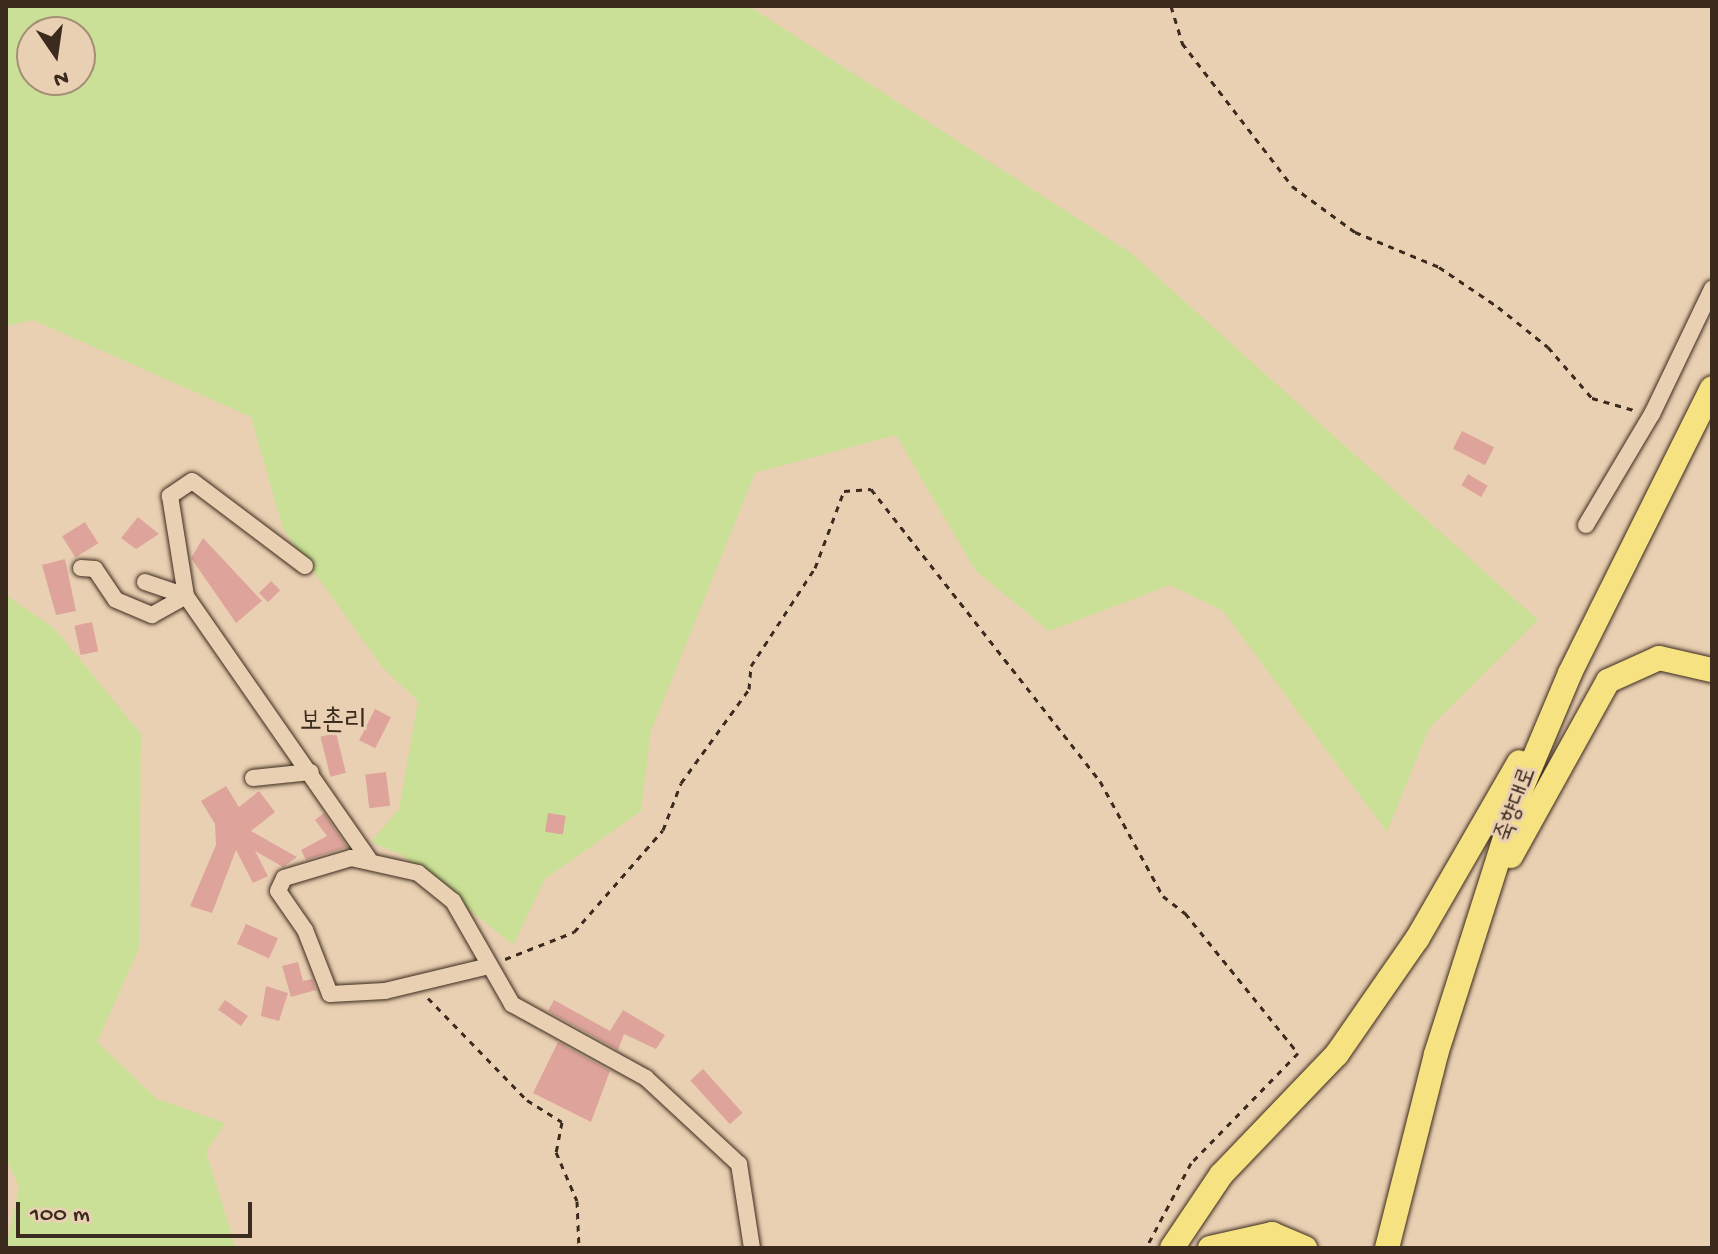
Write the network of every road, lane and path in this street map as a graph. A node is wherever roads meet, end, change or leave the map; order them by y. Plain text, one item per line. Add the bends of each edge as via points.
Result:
1 (1171, 6) edge
2 (1712, 289) edge
3 (1712, 388) edge
4 (1652, 414) junction
5 (1586, 525) dead end
6 (305, 566) dead end
7 (81, 568) dead end
8 (145, 582) dead end
9 (186, 596) junction
10 (1712, 670) edge
11 (1570, 673) junction
12 (311, 772) junction
13 (253, 778) dead end
14 (369, 859) junction
15 (1475, 926) junction
16 (485, 967) junction
17 (414, 984) junction
18 (579, 1248) edge
19 (752, 1248) edge
20 (1146, 1248) edge
21 (1172, 1248) edge
22 (1210, 1248) edge
23 (1305, 1248) edge
24 (1387, 1248) edge

1 - 4 path via 1182,43 1292,186 1355,232 1439,267 1498,307 1548,347 1592,398
2 - 4 street
3 - 11 main road, 죽향대로
4 - 5 street
6 - 9 street via 192,481 170,496
7 - 9 street via 95,569 116,600 152,615
8 - 9 street
9 - 12 street
10 - 15 main road via 1659,658 1608,681
11 - 15 main road, 죽향대로
11 - 21 main road via 1417,939 1337,1054 1221,1175
12 - 13 street
12 - 14 street
14 - 16 street via 418,873 453,901
14 - 17 street via 316,866 284,878 278,891 305,930 330,994
15 - 24 main road, 죽향대로
16 - 17 street
16 - 19 street via 512,1004 646,1078 739,1164
16 - 20 path via 574,932 663,830 681,783 749,689 751,666 815,568 844,491 871,489 1100,781 1163,896 1185,913 1298,1053 1191,1163
17 - 18 path via 527,1100 562,1122 556,1152 577,1201
22 - 23 main road via 1272,1234

